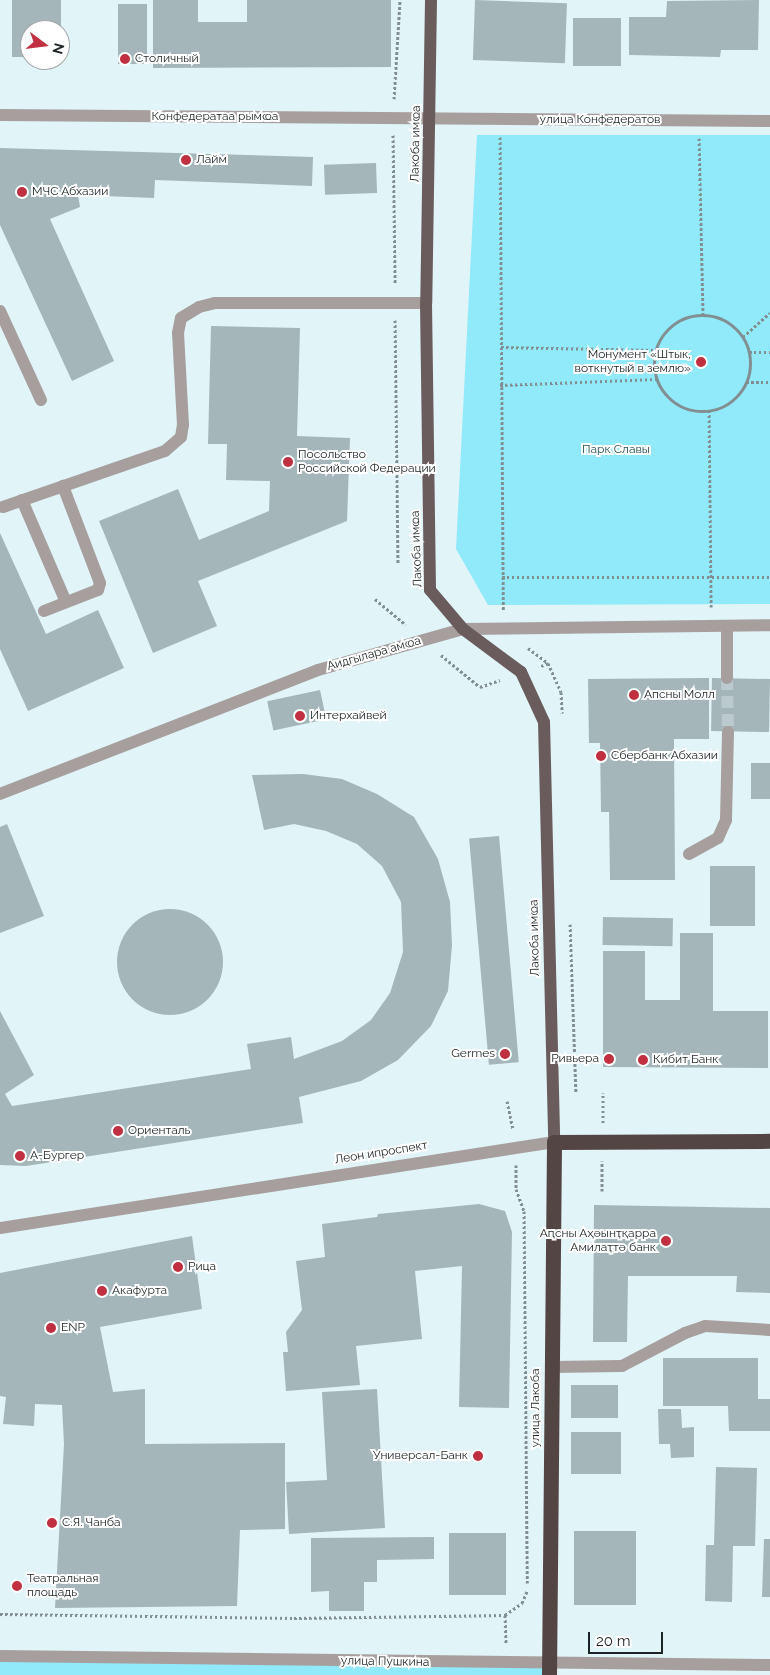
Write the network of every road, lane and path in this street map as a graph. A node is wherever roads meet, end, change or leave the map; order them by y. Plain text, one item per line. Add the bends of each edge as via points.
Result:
1 (431, 0) edge
2 (0, 115) edge
3 (430, 118) junction
4 (500, 119) junction
5 (699, 121) junction
6 (770, 121) edge
7 (426, 303) junction
8 (0, 311) edge
9 (770, 313) edge
10 (703, 314) junction
11 (743, 337) junction
12 (501, 347) junction
13 (655, 350) junction
14 (749, 352) junction
15 (770, 352) edge
16 (657, 379) junction
17 (746, 382) junction
18 (770, 382) edge
19 (500, 385) junction
20 (41, 400) dead end
21 (709, 410) junction
22 (63, 486) junction
23 (22, 500) junction
24 (3, 508) dead end
25 (502, 577) junction
26 (711, 577) junction
27 (770, 577) edge
28 (66, 602) junction
29 (44, 611) dead end
30 (770, 625) edge
31 (711, 626) junction
32 (727, 626) junction
33 (463, 629) junction
34 (503, 629) junction
35 (728, 678) tunnel mouth
36 (728, 732) tunnel mouth
37 (1, 793) edge
38 (689, 854) dead end
39 (770, 1141) edge
40 (554, 1142) junction
41 (516, 1190) dead end
42 (0, 1228) edge
43 (770, 1330) edge
44 (551, 1367) junction
45 (0, 1614) edge
46 (505, 1615) junction
47 (0, 1656) edge
48 (506, 1664) junction
49 (770, 1665) edge
50 (549, 1670) edge

1 - 3 main road, Лакоба имҩа
2 - 3 street, Конфедератаа рымҩа
3 - 4 street, улица Конфедератов
3 - 7 main road, Лакоба имҩа
4 - 5 street, улица Конфедератов
4 - 12 path
5 - 6 street, улица Конфедератов
5 - 10 path
7 - 22 street via 215,303 199,307 181,318 178,333 181,437 165,451
7 - 33 main road, Лакоба имҩа via 430,590
8 - 20 street
9 - 11 path
10 - 11 path via 732,325
10 - 13 path via 673,324
11 - 14 path
12 - 13 path
12 - 19 path
13 - 16 path
14 - 15 path
14 - 17 path
16 - 19 path
16 - 21 path via 666,395 678,405 693,410
17 - 18 path
17 - 21 path via 737,396
19 - 25 path
21 - 26 path
22 - 23 street
22 - 28 street via 100,583 98,590
23 - 24 street
23 - 28 street
25 - 26 path
25 - 34 path
26 - 27 path
26 - 31 path
28 - 29 street
30 - 32 street, Аидгылара амҩа
31 - 32 street, Аидгылара амҩа
31 - 34 street, Аидгылара амҩа
32 - 35 street
33 - 34 street, Аидгылара амҩа
33 - 37 street, Аидгылара амҩа via 318,670
33 - 40 main road, Лакоба имҩа via 521,672 544,722
36 - 38 street via 726,820 718,838
39 - 40 highway, Леон ипроспект
40 - 42 street, Леон ипроспект
40 - 44 highway, улица Лакоба
41 - 46 path via 524,1211 528,1594 522,1603
43 - 44 street via 705,1326 622,1366
44 - 50 highway, улица Лакоба
45 - 46 path via 294,1618
46 - 48 path
47 - 48 street, улица Пушкина
48 - 50 street, улица Пушкина
49 - 50 street, улица Пушкина

